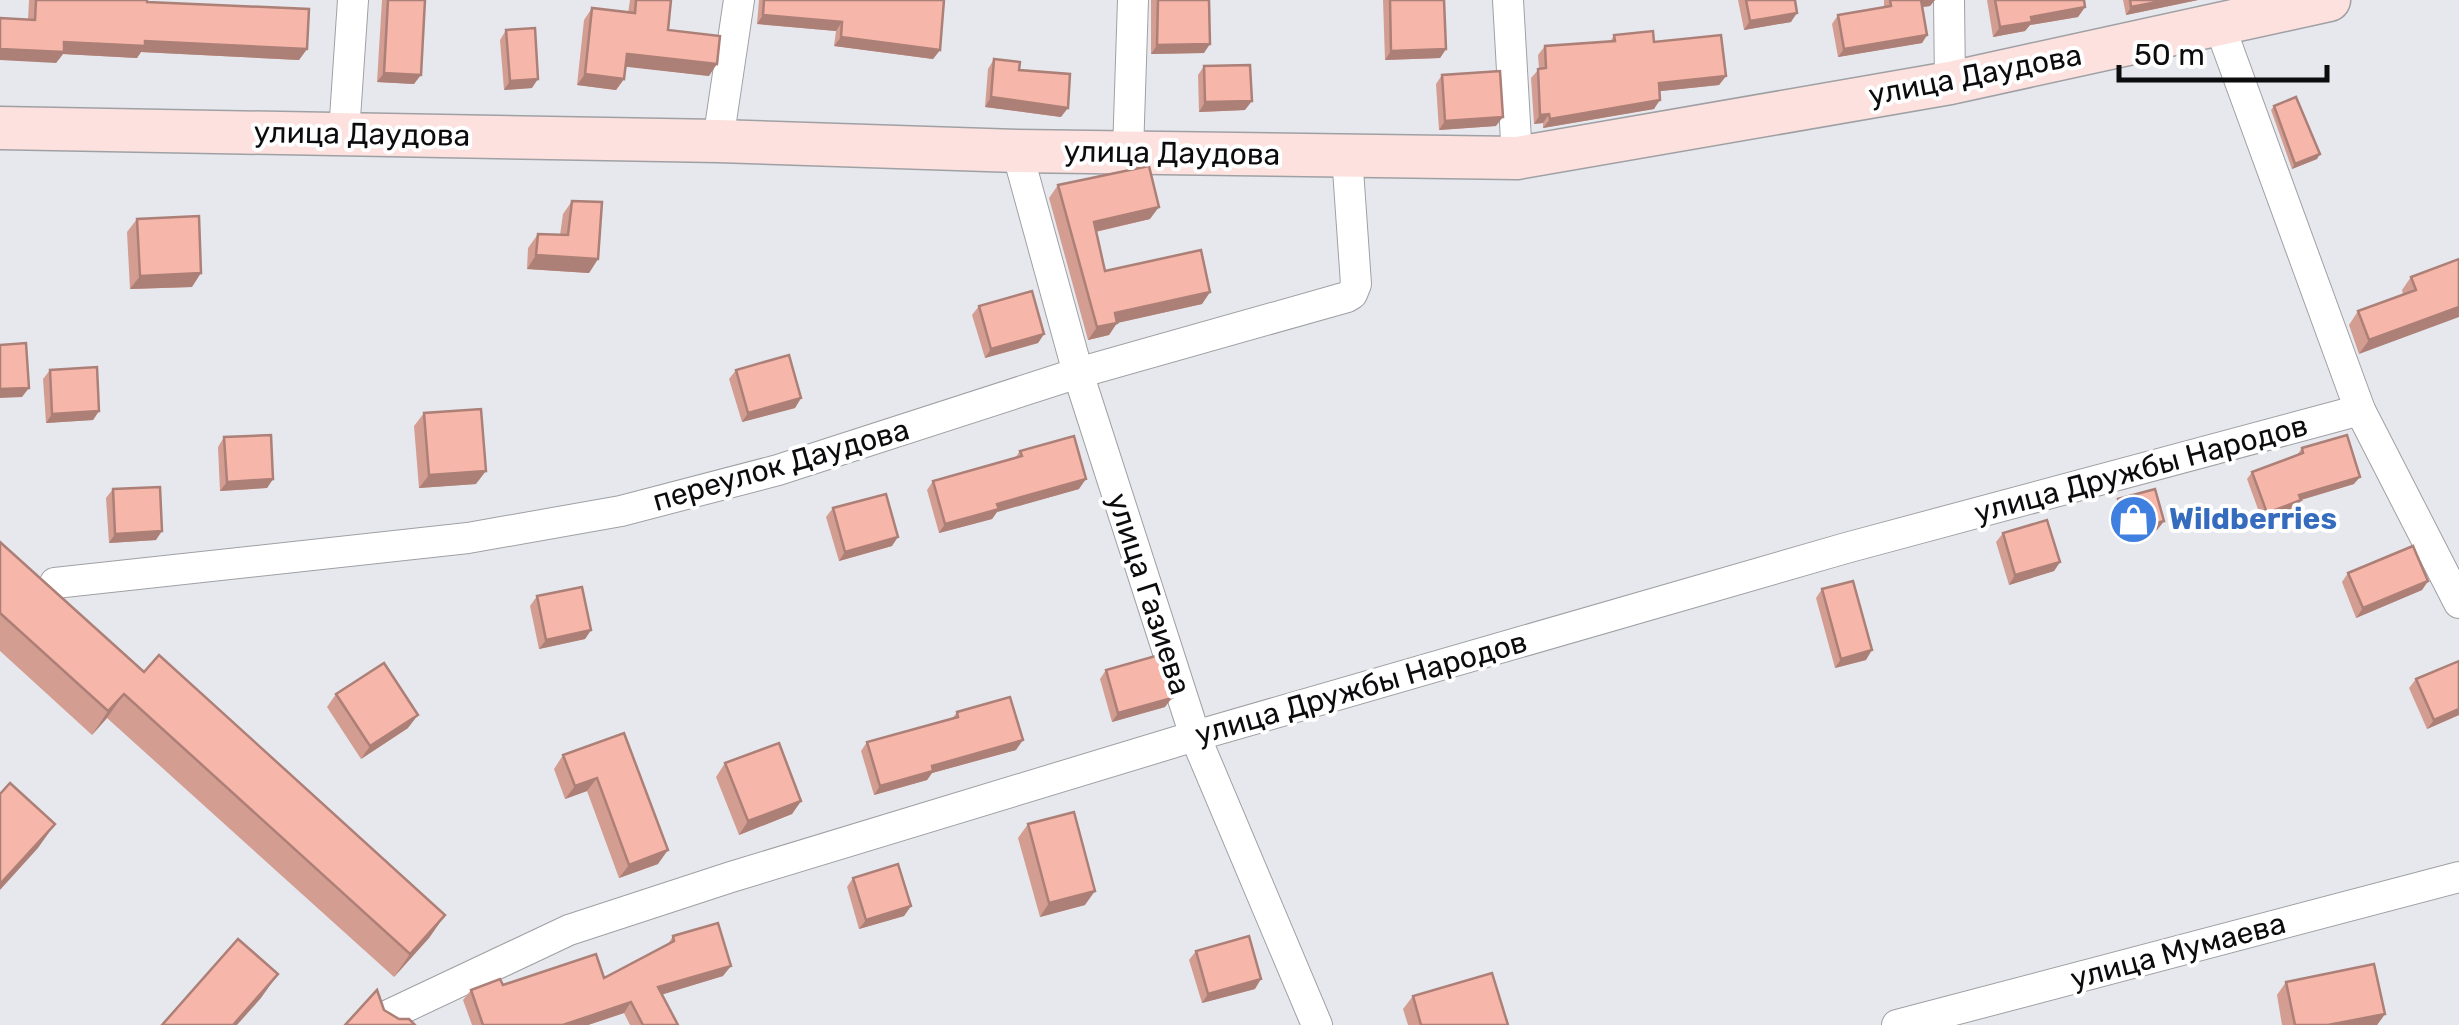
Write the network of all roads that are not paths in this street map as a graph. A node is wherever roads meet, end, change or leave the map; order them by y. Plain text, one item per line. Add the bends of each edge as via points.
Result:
1 (353, 0) edge
2 (738, 0) edge
3 (1133, 0) edge
4 (1508, 0) edge
5 (1949, 0) edge
6 (2329, 0) edge
7 (2219, 24) junction
8 (1950, 84) junction
9 (0, 128) edge
10 (344, 133) junction
11 (718, 141) junction
12 (1017, 151) junction
13 (1128, 152) junction
14 (1347, 155) junction
15 (1517, 158) junction
16 (1078, 373) junction
17 (2360, 410) junction
18 (55, 582) dead end
19 (2459, 603) edge
20 (1195, 736) junction
21 (2459, 877) edge
22 (384, 1022) edge
23 (1317, 1025) edge
24 (1897, 1025) edge

1 - 10 street
2 - 11 street
3 - 13 street
4 - 15 street
5 - 8 street
6 - 7 street, улица Даудова
7 - 8 street, улица Даудова
7 - 17 street
8 - 15 street, улица Даудова
9 - 10 street, улица Даудова
10 - 11 street, улица Даудова
11 - 12 street, улица Даудова
12 - 13 street, улица Даудова
12 - 16 street, улица Газиева
13 - 14 street, улица Даудова
14 - 15 street, улица Даудова
14 - 16 street, переулок Даудова via 1352,294
16 - 18 street, переулок Даудова via 778,470 620,511 468,538
16 - 20 street, улица Газиева
17 - 19 street
17 - 20 street, улица Дружбы Народов via 1846,548
20 - 22 street, улица Дружбы Народов via 569,930
20 - 23 street, улица Газиева
21 - 24 street, улица Мумаева

